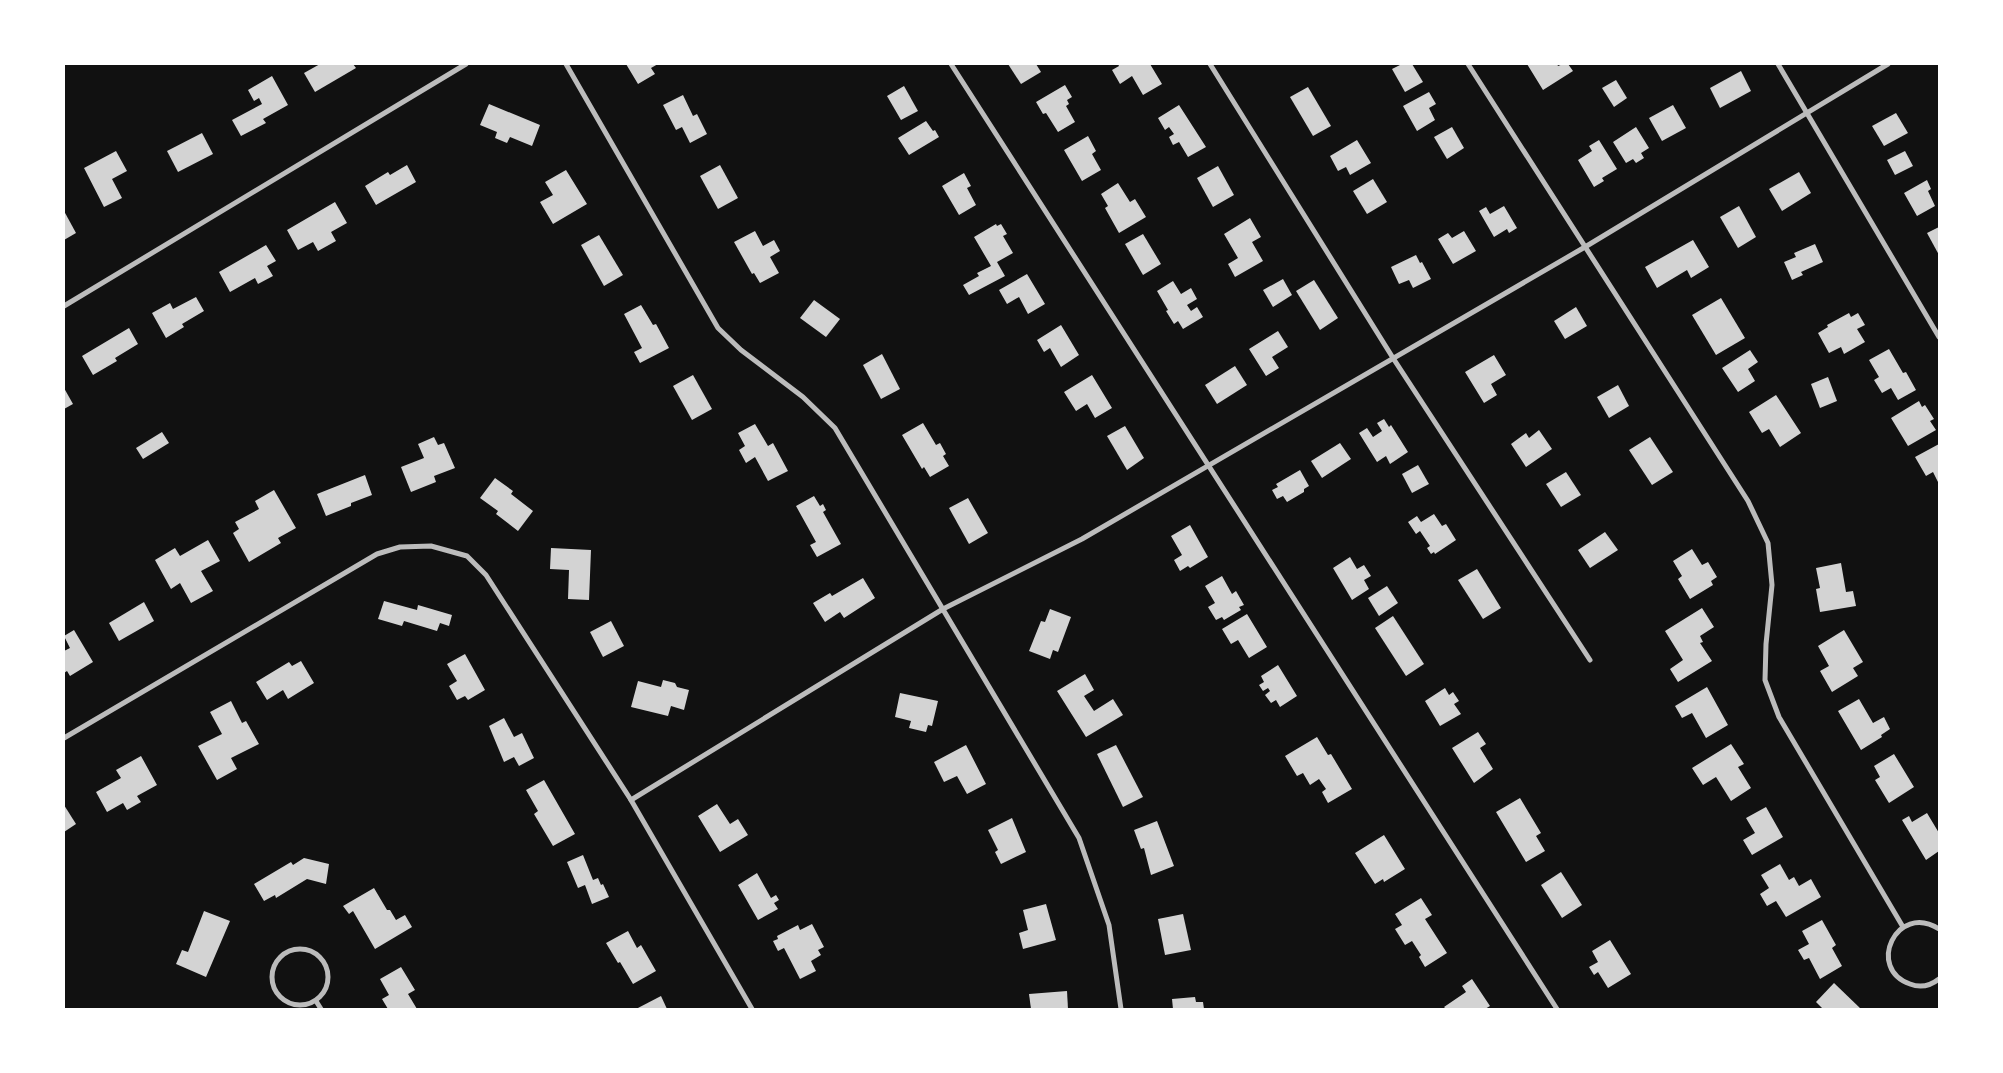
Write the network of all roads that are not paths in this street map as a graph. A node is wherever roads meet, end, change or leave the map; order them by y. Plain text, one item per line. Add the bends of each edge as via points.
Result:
1 (466, 64) edge
2 (566, 64) edge
3 (951, 64) edge
4 (1210, 64) edge
5 (1468, 64) edge
6 (1778, 64) edge
7 (1888, 64) edge
8 (1806, 112) junction
9 (1585, 247) junction
10 (64, 306) edge
11 (1939, 337) edge
12 (1394, 358) junction
13 (1207, 466) junction
14 (942, 609) junction
15 (1590, 660) dead end
16 (64, 738) edge
17 (630, 800) junction
18 (1903, 927) junction
19 (1939, 930) edge
20 (1939, 979) edge
21 (316, 1001) junction
22 (321, 1009) edge
23 (752, 1009) edge
24 (1121, 1009) edge
25 (1557, 1009) edge

1 - 10 street
2 - 14 street via 718,328 835,428
3 - 13 street
4 - 12 street
5 - 9 street
6 - 8 street
7 - 8 street
8 - 9 street
8 - 11 street
9 - 12 street
9 - 18 street via 1748,501 1768,544 1772,585 1766,680 1779,717
12 - 13 street
12 - 15 street
13 - 14 street via 1082,539
13 - 25 street
14 - 17 street
14 - 24 street via 1079,838 1109,925
16 - 17 street via 356,564 400,547 431,546 467,556 486,575
17 - 23 street
18 - 19 street via 1922,922
18 - 20 street via 1895,934 1888,951 1892,970 1898,978 1915,986 1924,986
21 - 21 street via 327,987 329,978 324,962 318,955 302,948 285,952 278,958 272,975 276,992 290,1004 299,1006
21 - 22 street

